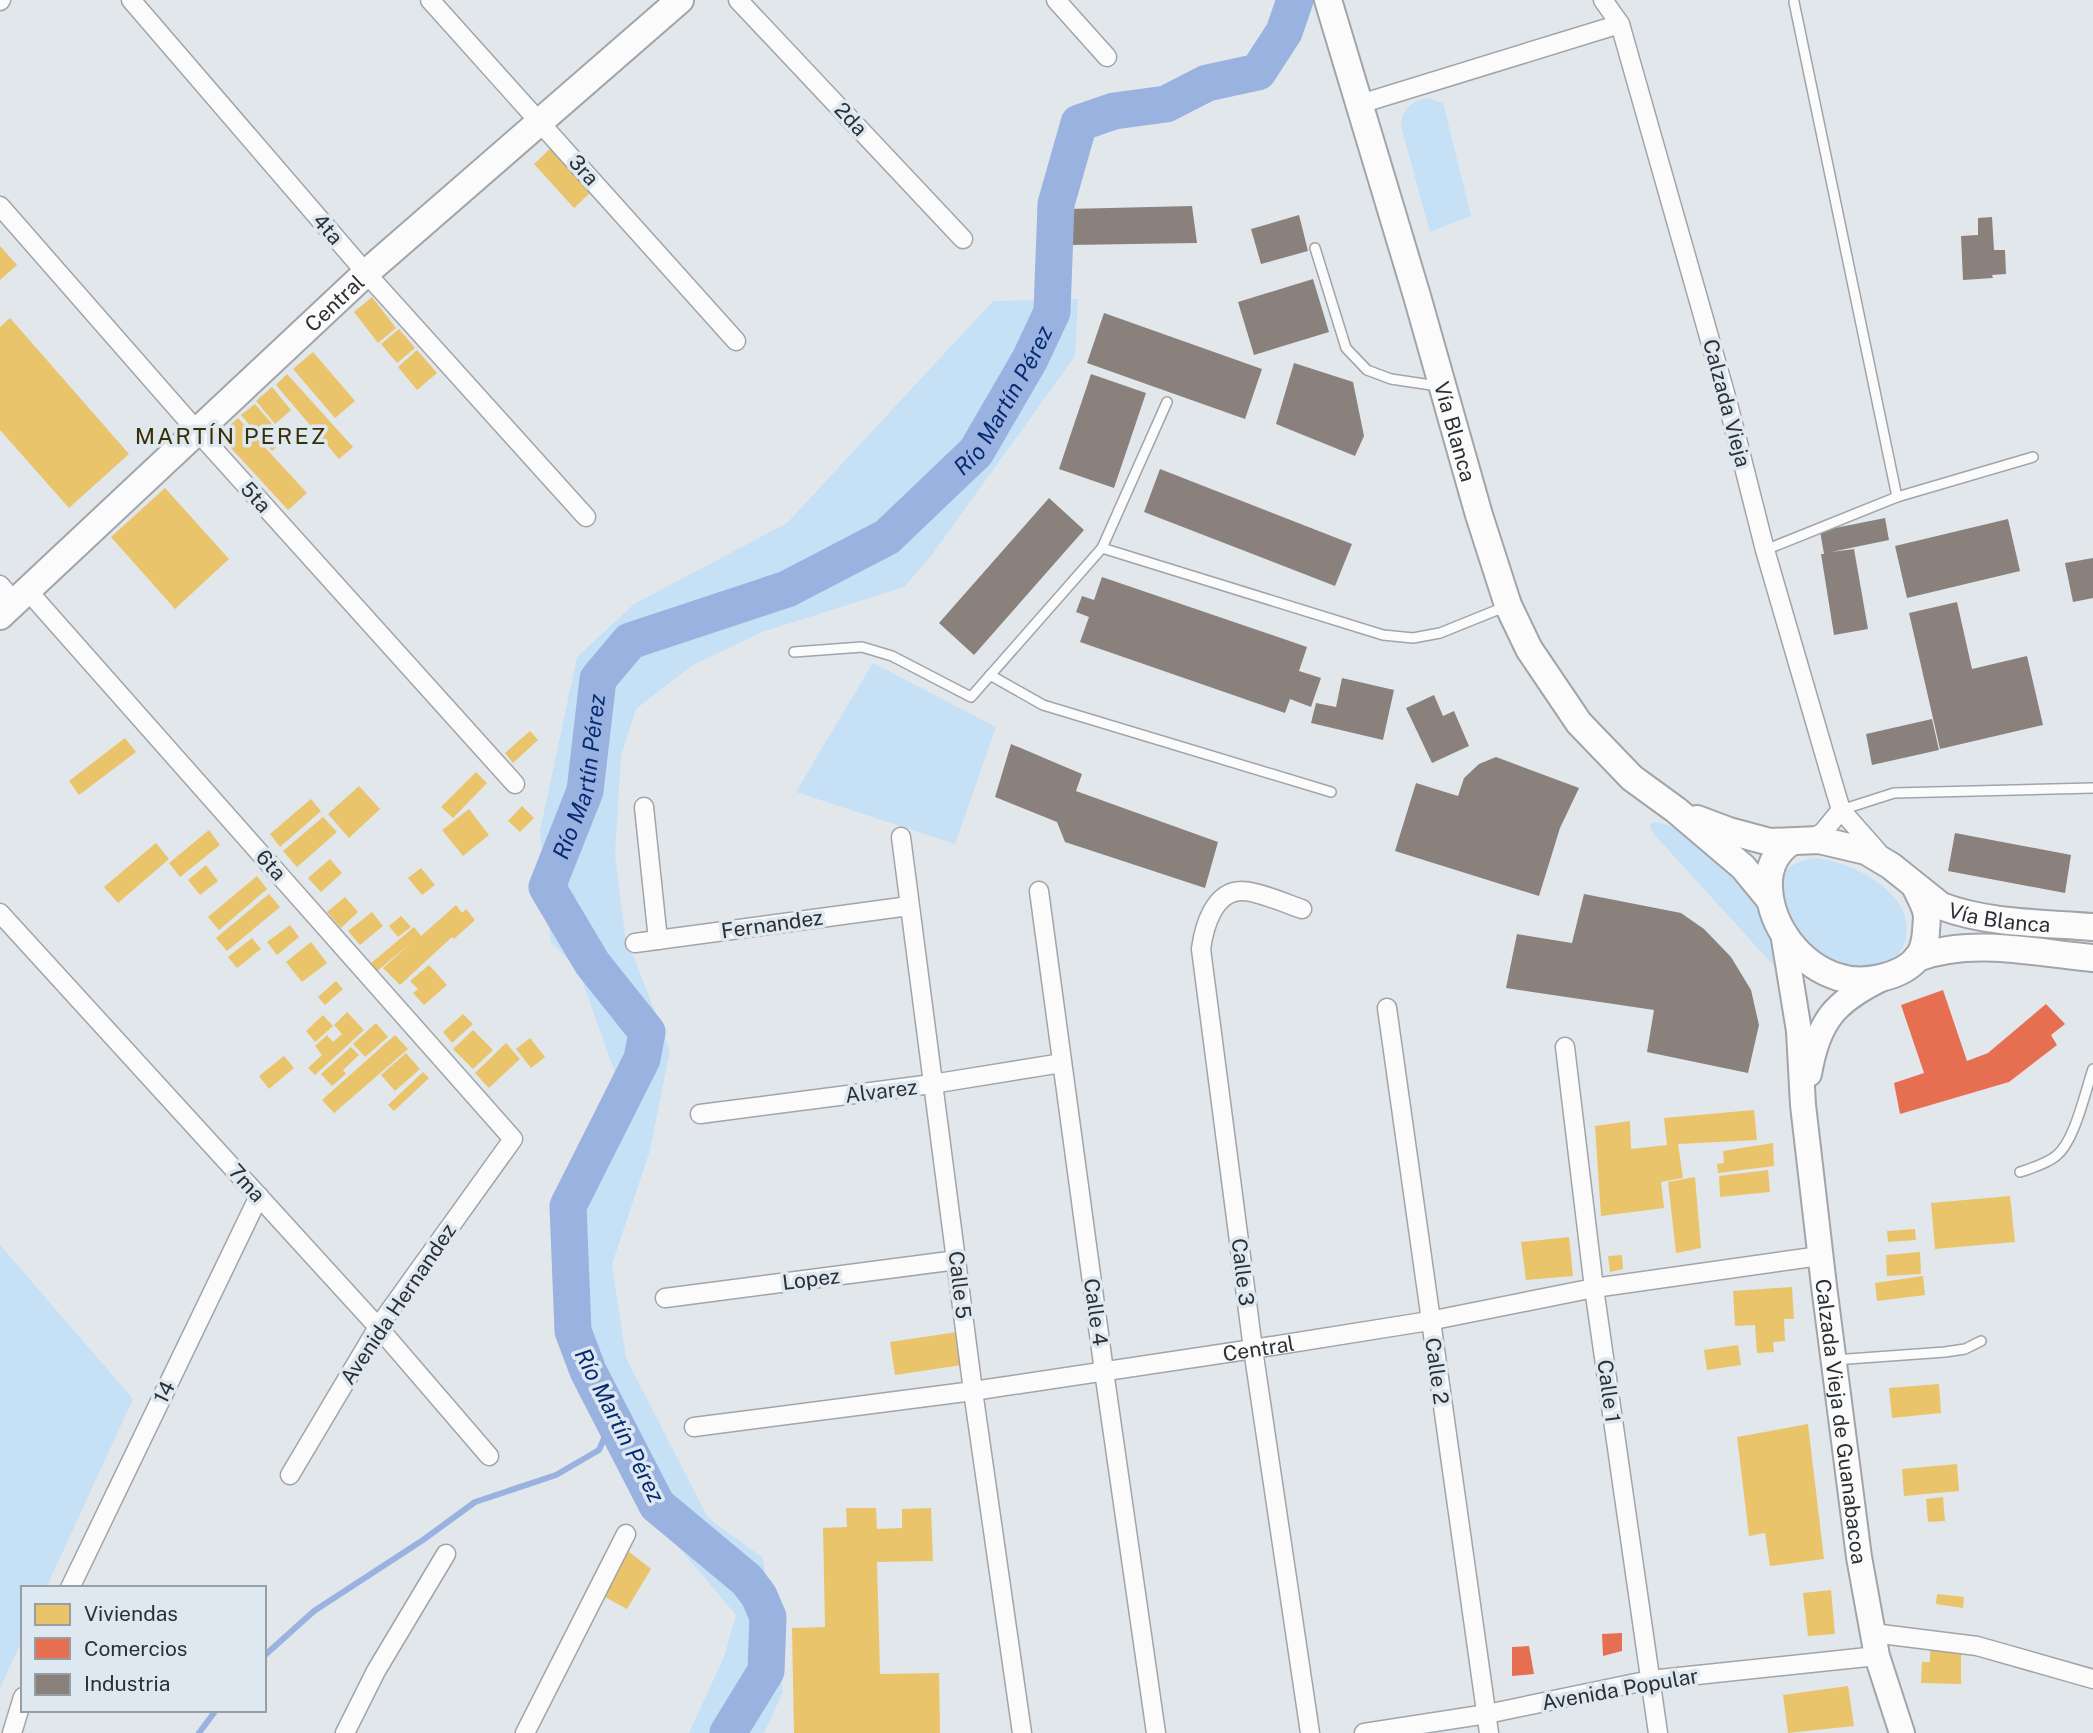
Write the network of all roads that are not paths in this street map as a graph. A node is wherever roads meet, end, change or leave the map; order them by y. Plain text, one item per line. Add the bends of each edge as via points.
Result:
1 (131, 0) edge
2 (430, 0) edge
3 (680, 0) edge
4 (738, 0) edge
5 (1056, 0) edge
6 (1328, 0) edge
7 (1603, 0) edge
8 (1794, 2) dead end
9 (1620, 24) junction
10 (1107, 57) dead end
11 (1360, 104) junction
12 (541, 122) junction
13 (0, 206) edge
14 (963, 239) dead end
15 (1315, 248) dead end
16 (366, 273) junction
17 (736, 341) dead end
18 (1442, 386) junction
19 (1167, 402) dead end
20 (197, 431) junction
21 (2033, 457) dead end
22 (1897, 497) junction
23 (586, 517) dead end
24 (1102, 548) junction
25 (1765, 550) junction
26 (11, 599) edge
27 (1508, 605) junction
28 (794, 652) dead end
29 (990, 675) junction
30 (515, 784) dead end
31 (2093, 788) edge
32 (1331, 792) dead end
33 (644, 807) dead end
34 (1676, 810) junction
35 (1841, 810) junction
36 (901, 837) dead end
37 (1799, 841) junction
38 (1915, 885) junction
39 (1039, 891) dead end
40 (1770, 900) junction
41 (909, 906) junction
42 (1302, 909) dead end
43 (0, 913) edge
44 (2093, 927) edge
45 (1783, 933) junction
46 (658, 940) junction
47 (635, 943) dead end
48 (1917, 958) junction
49 (2093, 958) edge
50 (1889, 975) junction
51 (1387, 1008) dead end
52 (1565, 1047) dead end
53 (1062, 1063) junction
54 (2093, 1069) edge
55 (932, 1084) junction
56 (1803, 1105) junction
57 (700, 1114) dead end
58 (513, 1139) joint
59 (2020, 1172) dead end
60 (259, 1196) junction
61 (1820, 1256) junction
62 (957, 1261) junction
63 (1594, 1288) junction
64 (665, 1298) dead end
65 (1429, 1321) junction
66 (378, 1327) junction
67 (1981, 1341) dead end
68 (1253, 1349) junction
69 (1834, 1360) junction
70 (1104, 1371) junction
71 (974, 1391) junction
72 (694, 1427) dead end
73 (489, 1456) dead end
74 (290, 1475) dead end
75 (626, 1534) dead end
76 (446, 1554) dead end
77 (71, 1586) edge
78 (1875, 1645) junction
79 (2093, 1679) edge
80 (1650, 1680) junction
81 (21, 1704) edge
82 (1487, 1714) junction
83 (12, 1733) edge
84 (345, 1733) edge
85 (525, 1733) edge
86 (1022, 1733) edge
87 (1156, 1733) edge
88 (1310, 1733) edge
89 (1364, 1733) edge
90 (1489, 1733) edge
91 (1658, 1733) edge
92 (1902, 1733) edge

1 - 16 street, 4ta
2 - 12 street, 3ra
3 - 12 main road, Central
4 - 14 street, 2da
5 - 10 street
6 - 11 main road, Vía Blanca
7 - 9 street, Calzada Vieja
8 - 22 lane
9 - 11 street
9 - 25 street, Calzada Vieja
11 - 18 main road, Vía Blanca
12 - 16 main road, Central
12 - 17 street, 3ra
13 - 20 street, 5ta
15 - 18 lane via 1346,348 1367,370 1391,379
16 - 20 main road, Central
16 - 23 street, 4ta
18 - 27 main road, Vía Blanca
19 - 24 lane
20 - 26 main road, Central
20 - 30 street, 5ta
21 - 22 lane
22 - 25 lane
24 - 27 lane via 1383,635 1413,638 1440,634
24 - 29 lane
25 - 35 street, Calzada Vieja
26 - 58 street, 6ta
27 - 34 main road, Vía Blanca via 1529,649 1579,723 1632,778
28 - 29 lane via 862,647 892,656 971,696
29 - 32 lane via 1044,705
31 - 35 lane via 1894,793
33 - 46 street
34 - 37 main road, Vía Blanca via 1753,838
34 - 40 main road, Vía Blanca via 1743,867
35 - 37 street via 1823,832
35 - 38 street, Calzada Vieja via 1875,850
36 - 41 street, Calle 5
37 - 38 main road via 1866,851
37 - 40 main road via 1773,858
38 - 44 main road, Vía Blanca via 1941,906 1965,914
38 - 48 main road via 1927,913 1925,944
39 - 53 street, Calle 4
40 - 45 main road
41 - 46 street, Fernandez
41 - 55 street, Calle 5
42 - 68 street, Calle 3 via 1243,891 1231,894 1213,909 1201,949
43 - 60 street, 7ma
45 - 50 main road via 1805,958 1837,977 1859,980
45 - 56 main road via 1799,1031
46 - 47 street, Fernandez
48 - 49 main road, Vía Blanca via 1976,947
48 - 50 main road
50 - 56 main road via 1856,992 1828,1017 1815,1046
51 - 65 street, Calle 2
52 - 63 street, Calle 1
53 - 55 street, Alvarez
53 - 70 street, Calle 4
54 - 59 lane via 2062,1150
55 - 57 street, Alvarez
55 - 62 street, Calle 5
56 - 61 main road, Calzada Vieja de Guanabacoa
58 - 66 street, Avenida Hernandez
60 - 66 street, 7ma
60 - 77 street, 14
61 - 63 street, Central
61 - 69 main road, Calzada Vieja de Guanabacoa
62 - 64 street, Lopez
62 - 71 street, Calle 5
63 - 65 street, Central
63 - 80 street, Calle 1
65 - 68 street, Central
65 - 82 street, Calle 2
66 - 73 street, 7ma
66 - 74 street, Avenida Hernandez
67 - 69 lane via 1945,1352
68 - 70 street, Central
68 - 88 street, Calle 3
69 - 78 main road, Calzada Vieja de Guanabacoa
70 - 71 street, Central
70 - 87 street, Calle 4
71 - 72 street, Central
71 - 86 street, Calle 5
75 - 85 street
76 - 84 street
78 - 79 street, Avenida Popular via 1977,1646
78 - 80 street, Avenida Popular
78 - 92 main road, Calzada Vieja de Guanabacoa
80 - 82 street, Avenida Popular
80 - 91 street, Calle 1
81 - 83 street
82 - 89 street, Avenida Popular
82 - 90 street, Calle 2

